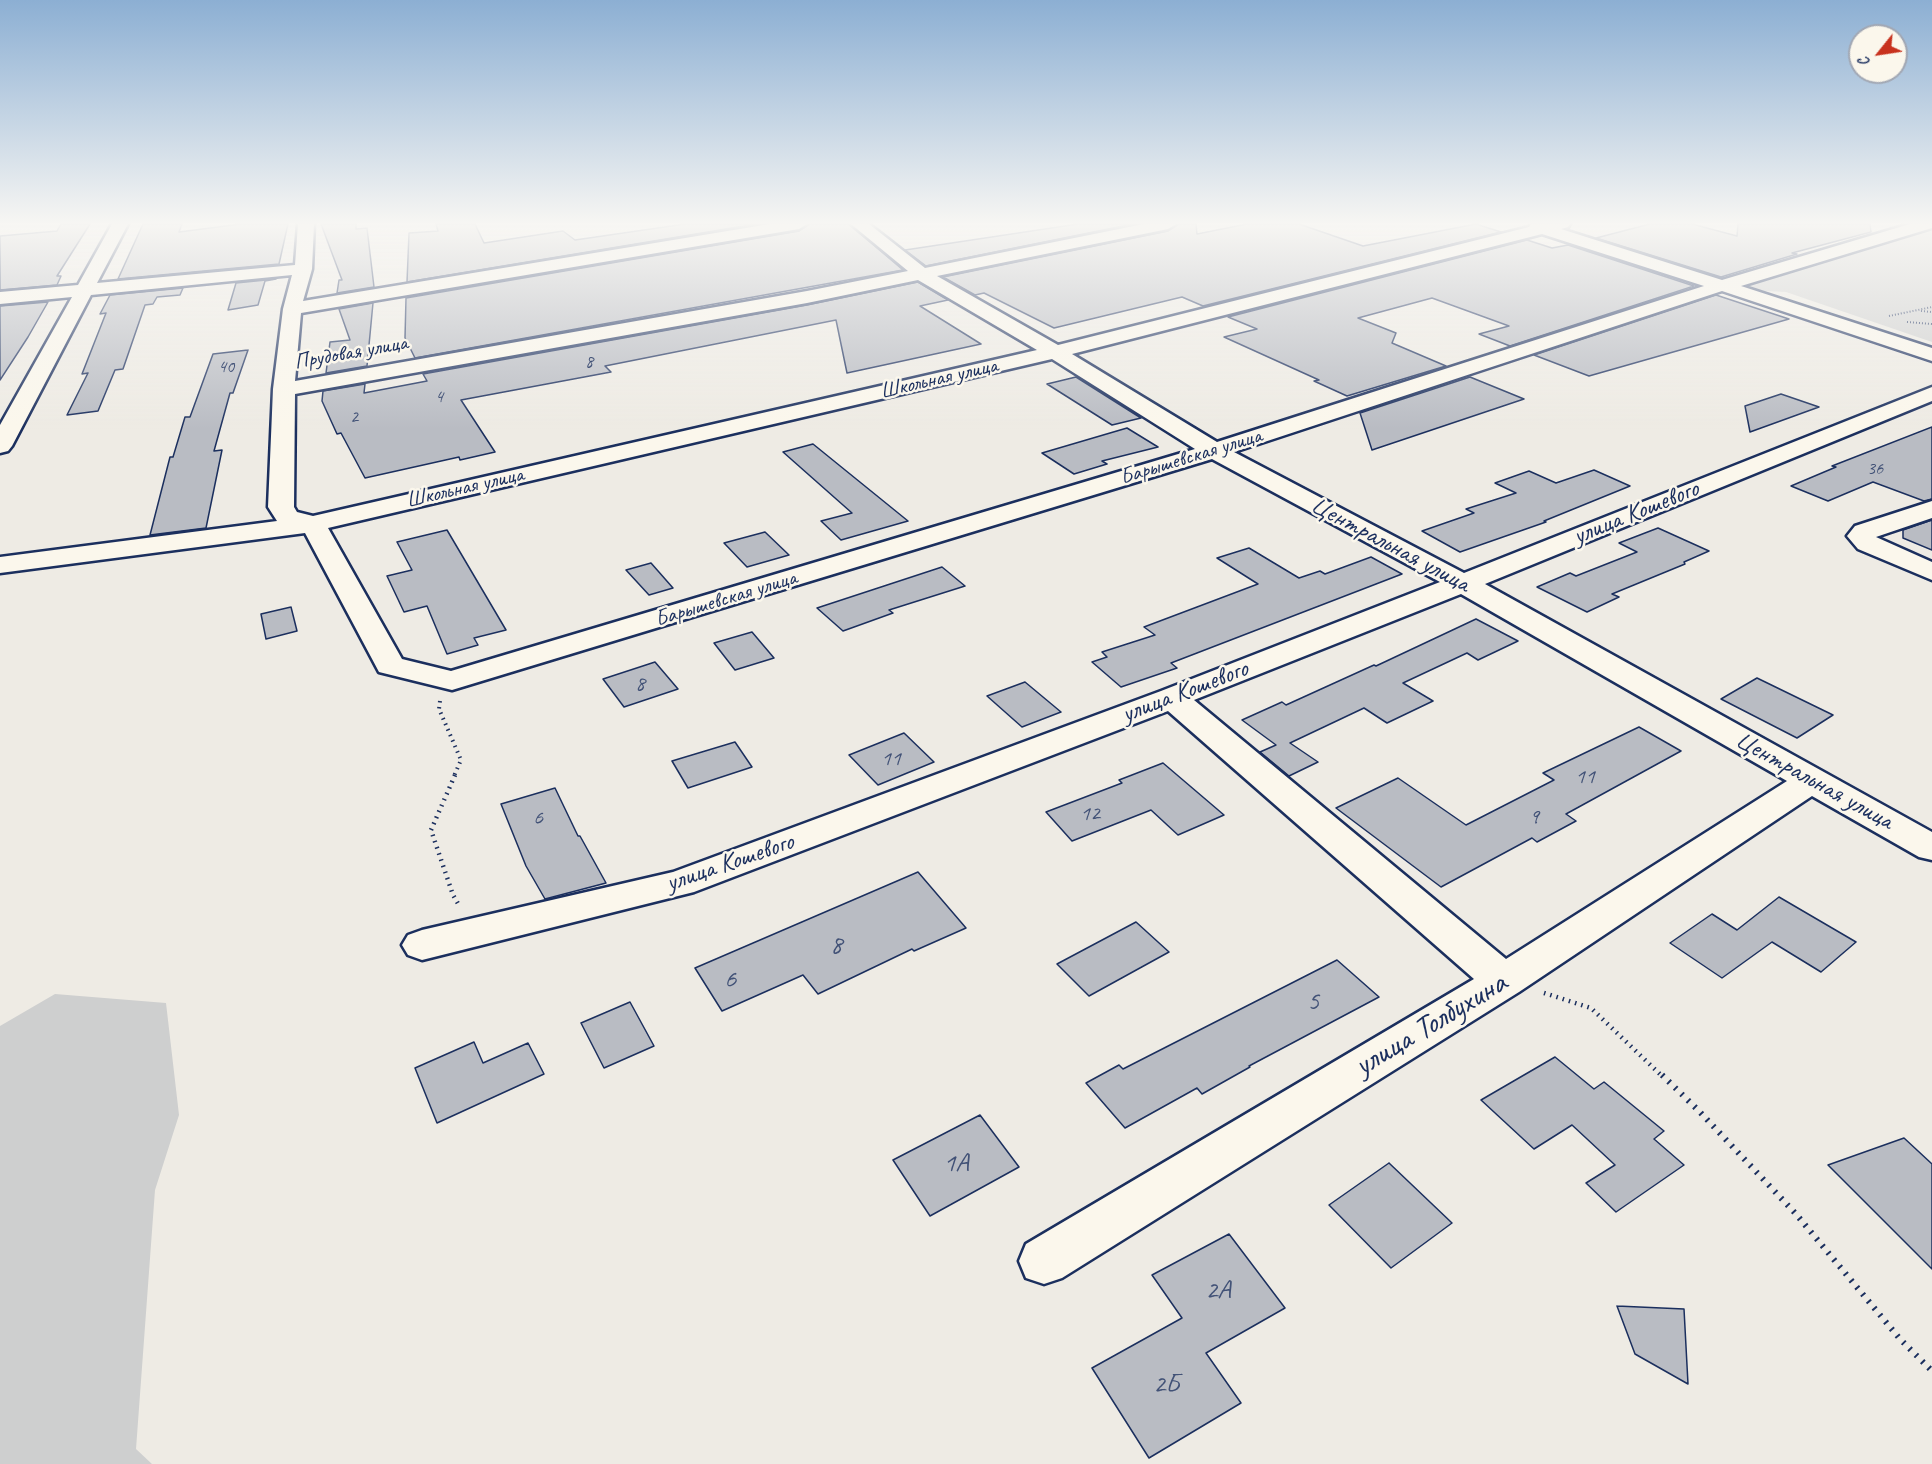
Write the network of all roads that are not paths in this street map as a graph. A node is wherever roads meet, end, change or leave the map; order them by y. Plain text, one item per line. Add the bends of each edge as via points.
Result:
1 (60, 292) edge
2 (83, 292) edge
3 (297, 292) edge
4 (391, 292) edge
5 (826, 292) edge
6 (953, 292) edge
7 (1287, 292) edge
8 (1702, 292) edge
9 (1746, 292) edge
10 (0, 298) edge
11 (292, 309) junction
12 (1055, 352) junction
13 (1932, 355) edge
14 (284, 389) junction
15 (1932, 393) edge
16 (0, 447) edge
17 (1214, 451) junction
18 (1932, 509) edge
19 (313, 524) junction
20 (0, 565) edge
21 (1932, 572) edge
22 (1463, 584) junction
23 (1172, 698) junction
24 (1812, 780) junction
25 (1932, 848) edge
26 (422, 945) dead end
27 (1504, 981) junction
28 (1044, 1261) dead end

1 - 10 street
2 - 16 street
3 - 11 street
4 - 11 street
5 - 14 street, Прудовая улица
6 - 12 street, Центральная улица
7 - 12 street, Школьная улица
8 - 17 street, Барышевская улица
9 - 13 street
11 - 14 street
12 - 17 street, Центральная улица
12 - 19 street, Школьная улица
14 - 19 street via 281,507 288,518
15 - 22 street, улица Кошевого
17 - 19 street, Барышевская улица via 448,680 390,665
17 - 22 street, Центральная улица
18 - 21 street via 1860,536 1867,543
19 - 20 street, Школьная улица
22 - 23 street, улица Кошевого
22 - 24 street, Центральная улица
23 - 26 street, улица Кошевого via 681,883
23 - 27 street
24 - 25 street, Центральная улица
24 - 27 street, улица Толбухина
27 - 28 street, улица Толбухина

